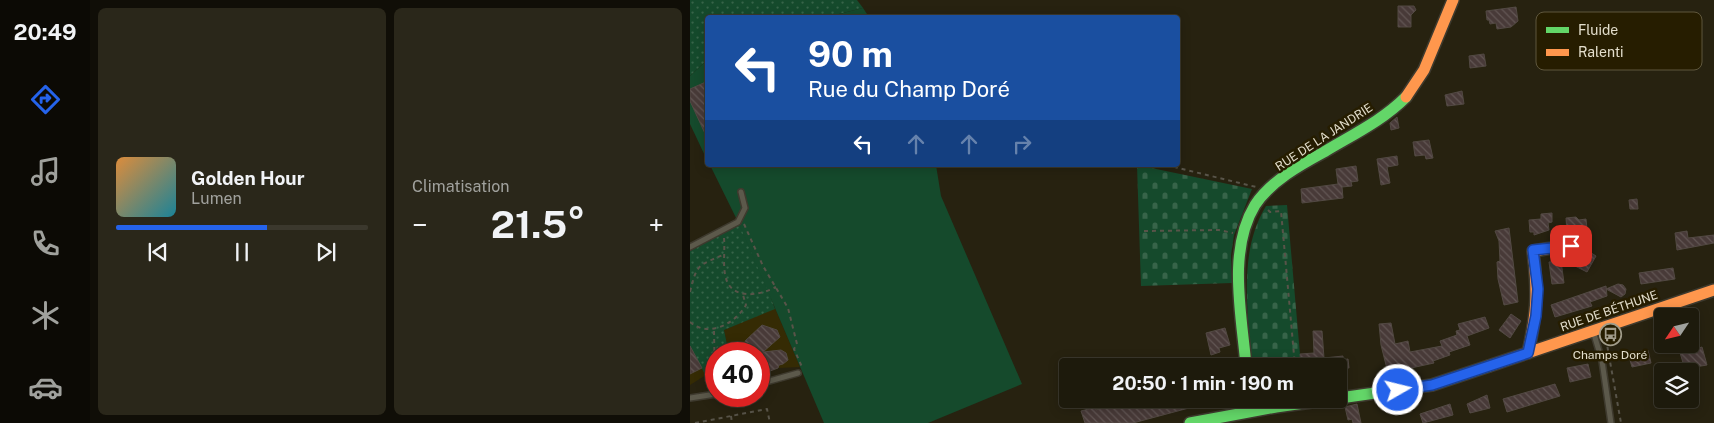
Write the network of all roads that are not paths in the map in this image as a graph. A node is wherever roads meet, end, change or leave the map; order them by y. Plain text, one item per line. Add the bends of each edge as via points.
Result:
1 (1453, 0) edge
2 (741, 192) dead end
3 (1571, 246) dead end
4 (690, 247) edge
5 (1714, 290) edge
6 (1598, 329) junction
7 (1528, 353) junction
8 (1245, 358) edge
9 (798, 373) road end
10 (770, 381) edge
11 (705, 396) edge
12 (690, 398) edge
13 (1250, 408) edge
14 (1250, 412) junction
15 (1190, 423) edge
16 (1611, 423) edge

1 - 8 street, RUE DE LA JANDRIE via 1437,44 1420,77 1398,106 1315,157 1268,191 1256,205 1243,235 1240,271
2 - 4 lane via 745,208 738,222
3 - 7 street via 1533,250 1538,289
5 - 6 street, RUE DE BÉTHUNE
6 - 7 street, RUE DE BÉTHUNE
6 - 16 lane
7 - 14 street, RUE DE BÉTHUNE via 1432,385
9 - 10 lane
11 - 12 lane
13 - 14 street
14 - 15 street, RUE DE BÉTHUNE

